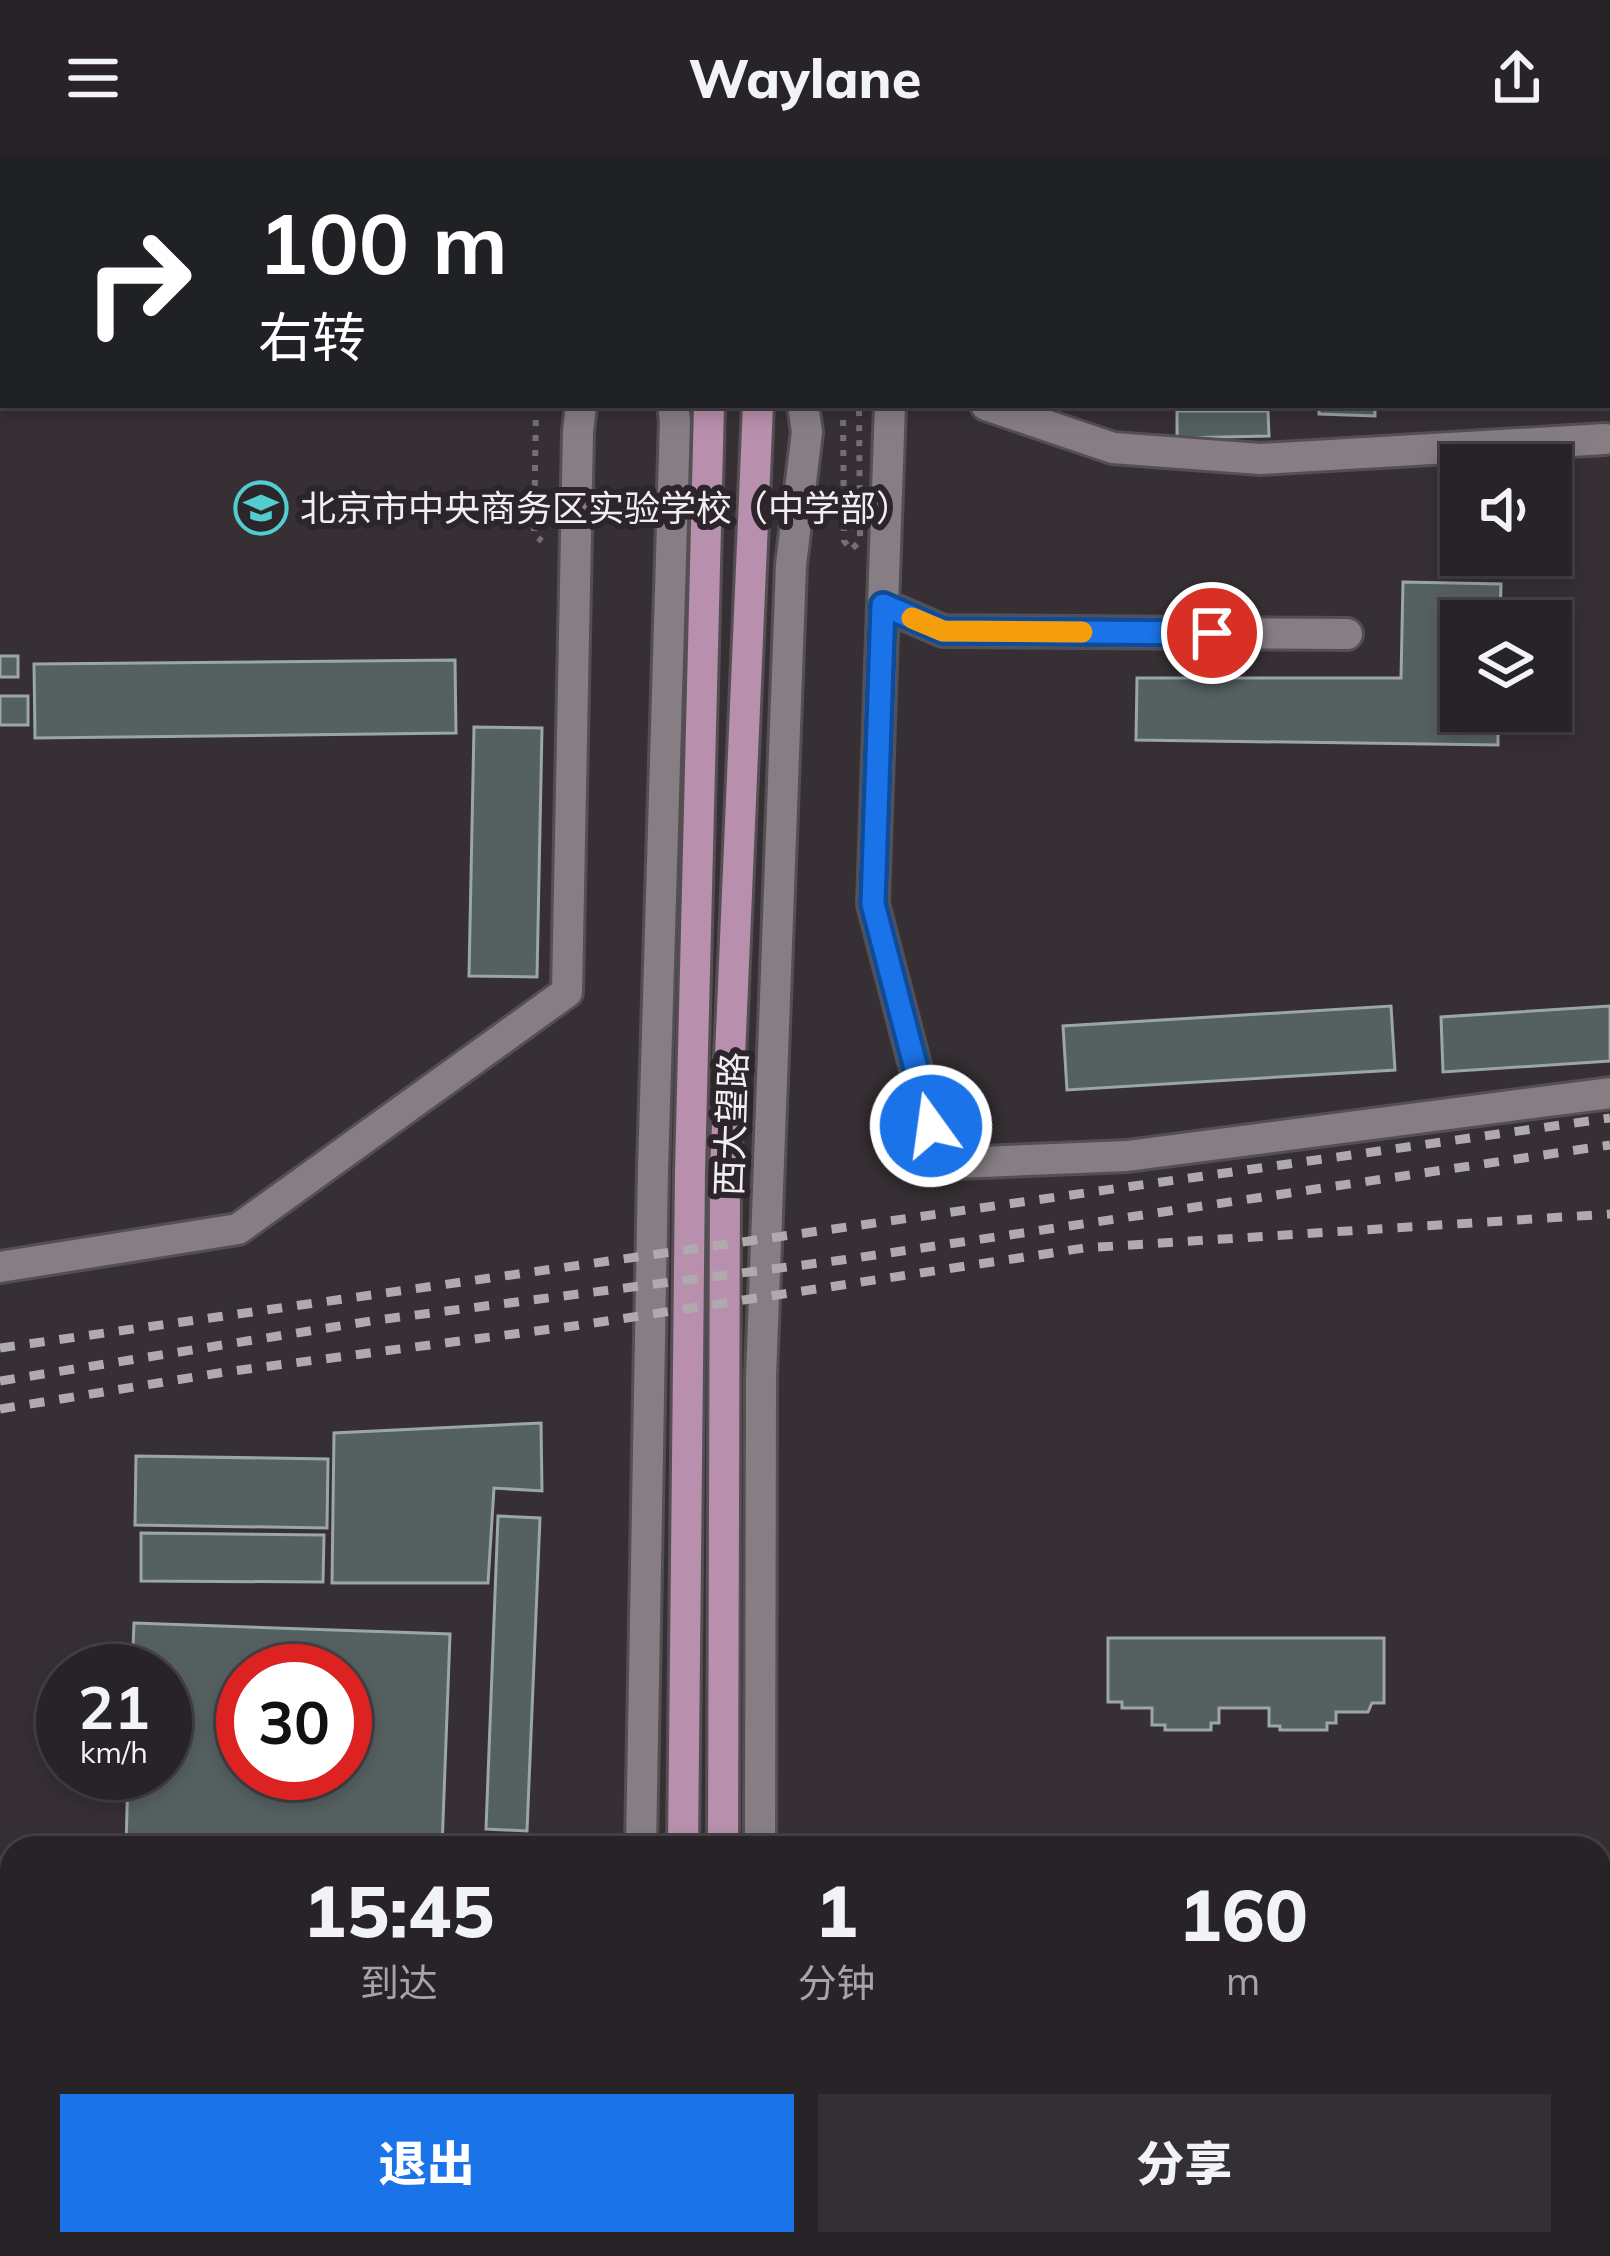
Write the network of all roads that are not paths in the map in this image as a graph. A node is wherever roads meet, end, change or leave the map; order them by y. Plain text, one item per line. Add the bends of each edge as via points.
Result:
1 (580, 408) edge
2 (673, 408) edge
3 (709, 408) edge
4 (758, 408) edge
5 (803, 408) edge
6 (890, 408) edge
7 (995, 408) edge
8 (1605, 440) dead end
9 (883, 605) junction
10 (1347, 634) dead end
11 (1610, 1093) edge
12 (0, 1267) edge
13 (641, 1836) edge
14 (683, 1836) edge
15 (723, 1836) edge
16 (760, 1836) edge

1 - 12 street via 567,992 238,1228
2 - 13 street
3 - 14 main road, 西大望路
4 - 15 main road, 西大望路 via 725,1172
5 - 16 street, 西大望路 via 761,1378
6 - 9 street
7 - 8 street via 1113,448 1260,459
9 - 10 street via 943,631
9 - 11 street via 873,904 931,1126 957,1163 1127,1156

